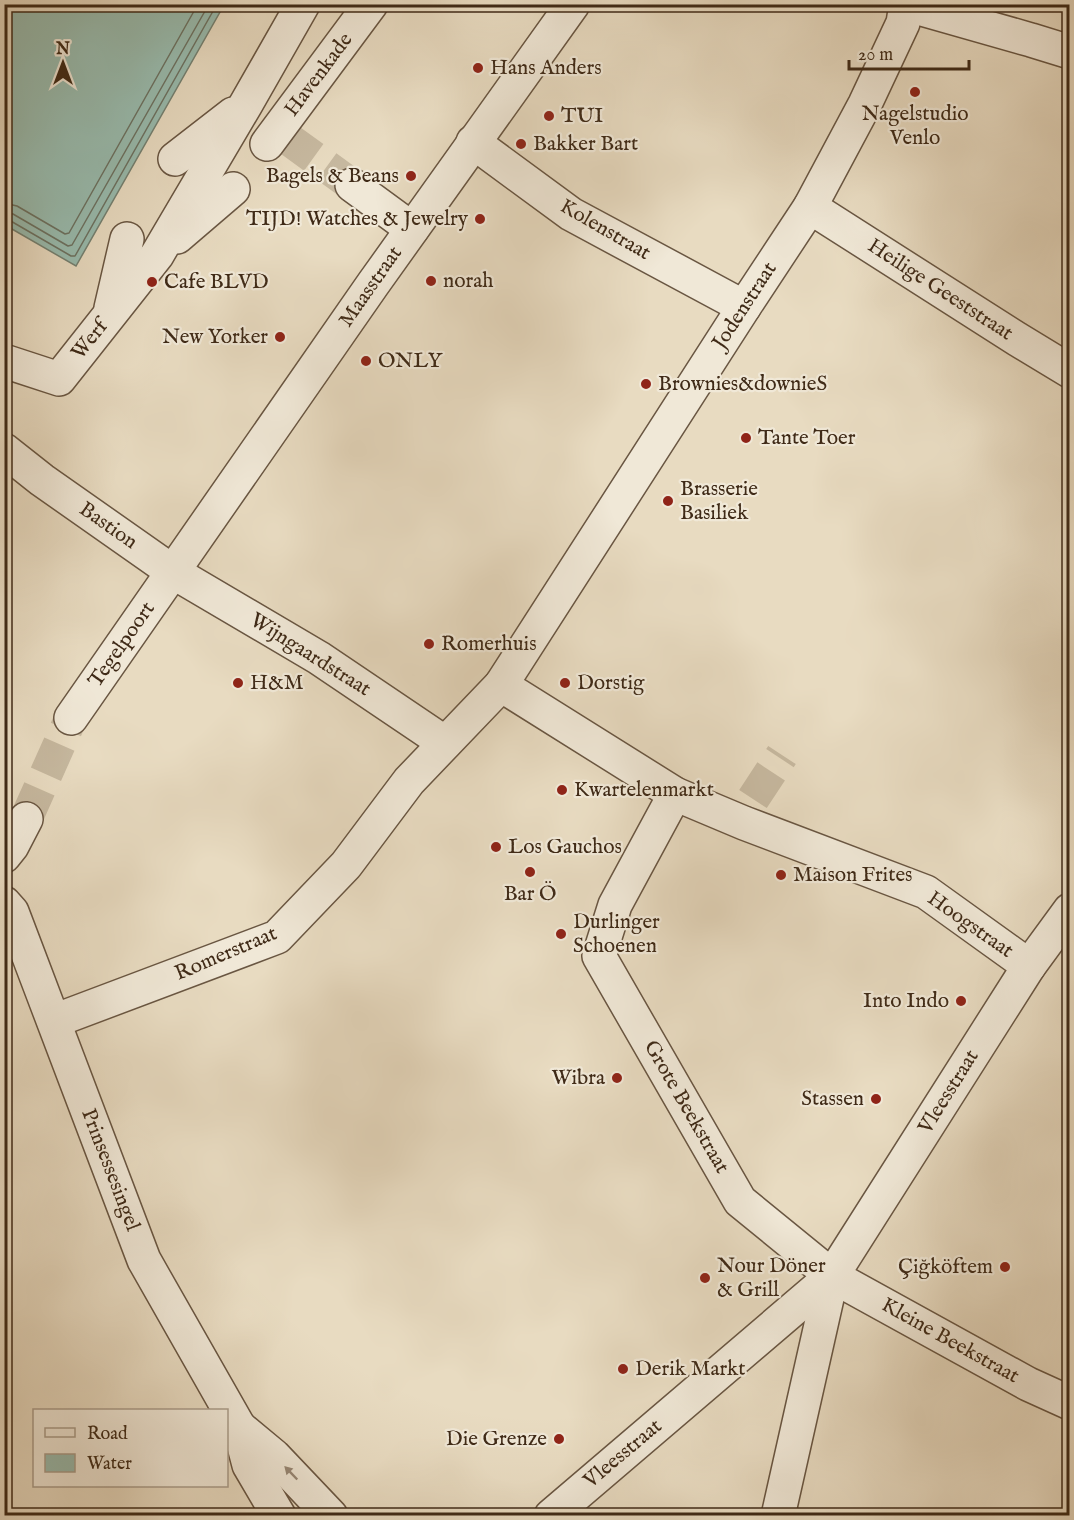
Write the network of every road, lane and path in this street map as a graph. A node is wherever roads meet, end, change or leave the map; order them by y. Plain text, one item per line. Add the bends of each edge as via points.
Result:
1 (303, 4) edge
2 (371, 4) edge
3 (573, 4) edge
4 (905, 5) edge
5 (1070, 52) edge
6 (246, 104) junction
7 (277, 137) dead end
8 (473, 142) junction
9 (175, 159) dead end
10 (352, 185) tunnel mouth
11 (233, 189) dead end
12 (810, 207) junction
13 (412, 229) junction
14 (126, 239) dead end
15 (157, 255) junction
16 (744, 307) junction
17 (108, 318) junction
18 (4, 361) edge
19 (1070, 371) edge
20 (17, 468) edge
21 (173, 572) junction
22 (501, 685) junction
23 (70, 718) tunnel mouth
24 (435, 736) junction
25 (675, 794) junction
26 (26, 819) tunnel mouth
27 (4, 856) edge
28 (4, 903) edge
29 (1070, 910) edge
30 (1029, 966) junction
31 (54, 1021) junction
32 (832, 1276) junction
33 (1070, 1403) edge
34 (239, 1427) junction
35 (279, 1515) edge
36 (332, 1515) edge
37 (551, 1515) edge
38 (778, 1515) edge

1 - 6 street, Werf
2 - 7 street, Havenkade
3 - 8 street, Maasstraat
4 - 5 street
4 - 12 street, Jodenstraat via 903,24 866,104
6 - 9 street, Werf
6 - 15 street, Werf
8 - 13 street, Maasstraat
8 - 16 street, Kolenstraat via 571,214
10 - 13 street
11 - 15 street, Werf
12 - 16 street, Jodenstraat
12 - 19 street, Heilige Geeststraat
13 - 21 street, Maasstraat
14 - 17 street
15 - 17 street, Werf
16 - 22 street, Jodenstraat
17 - 18 street, Werf via 59,379
20 - 21 street, Bastion
21 - 23 street, Tegelpoort
21 - 24 street, Wijngaardstraat via 319,658
22 - 24 street
22 - 25 street
24 - 31 street, Romerstraat via 409,781 346,865 277,937
25 - 30 street, Hoogstraat via 751,816 926,892
25 - 32 street, Grote Beekstraat via 615,905 599,956 740,1201
26 - 27 street
28 - 31 street, Prinsessesingel via 12,912
29 - 30 street, Vleesstraat
30 - 32 street, Vleesstraat
31 - 34 street, Prinsessesingel via 144,1260
32 - 33 street, Kleine Beekstraat
32 - 37 street, Vleesstraat
32 - 38 street, Vleesstraat
34 - 35 street, Prinsessesingel via 249,1465
36 -> 34 street, Prinsessesingel

